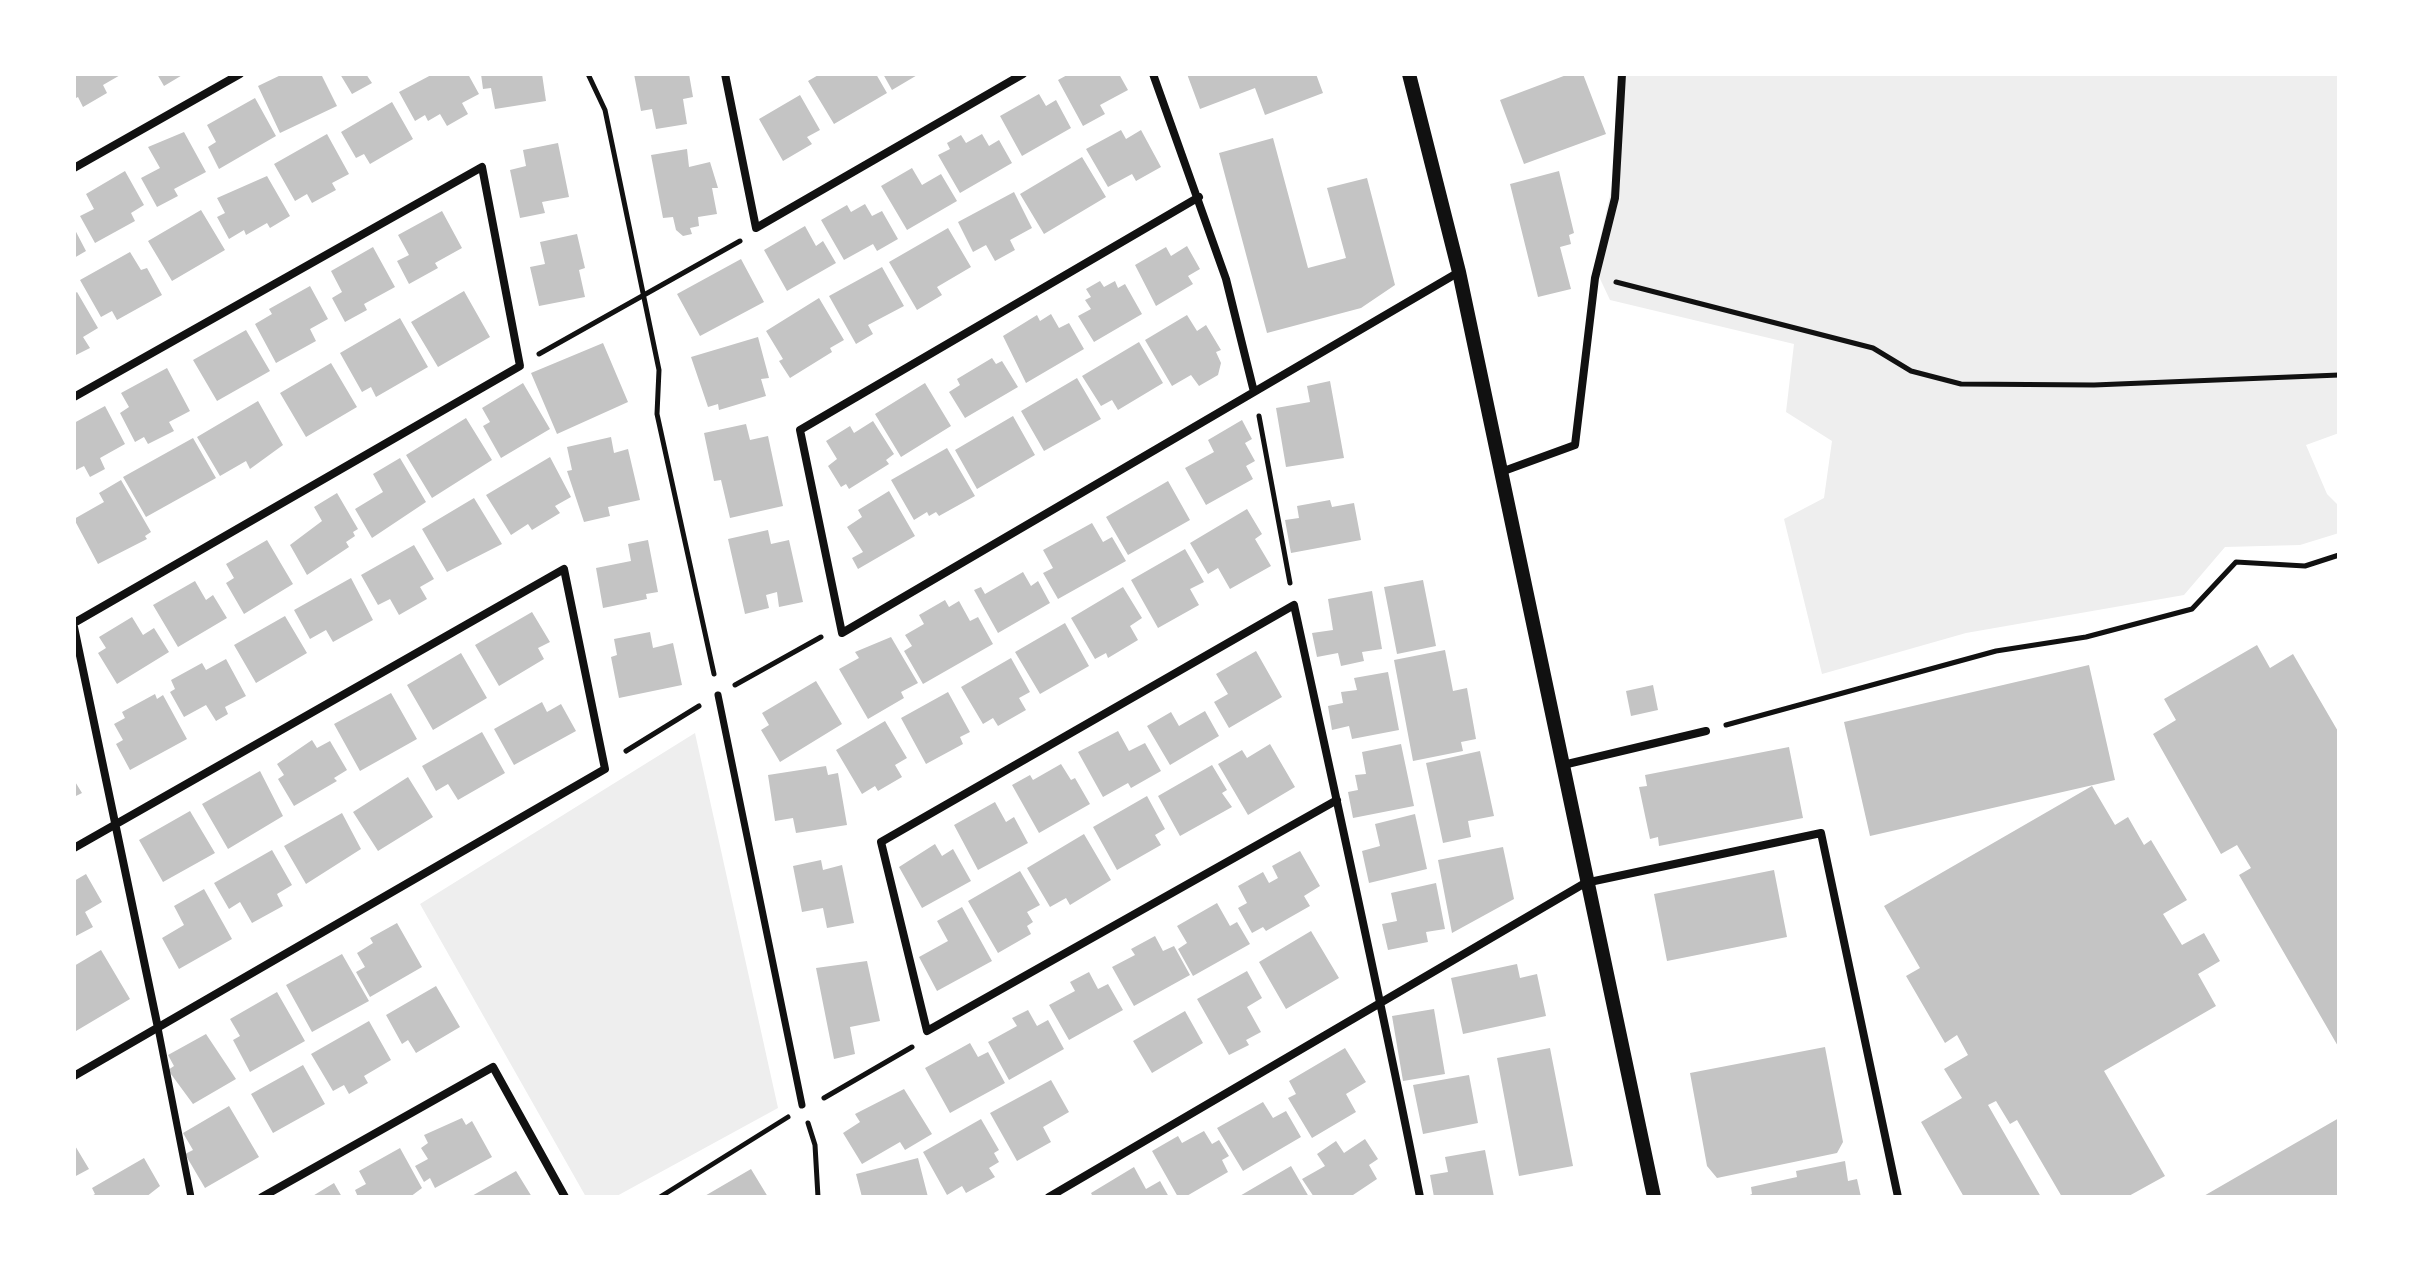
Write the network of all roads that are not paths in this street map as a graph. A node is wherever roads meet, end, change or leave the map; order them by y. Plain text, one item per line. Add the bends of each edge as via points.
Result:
1 (240, 74) edge
2 (725, 74) edge
3 (1023, 74) edge
4 (1153, 74) edge
5 (1409, 74) edge
6 (1622, 74) edge
7 (74, 168) edge
8 (1199, 197) junction
9 (1459, 272) junction
10 (1254, 392) junction
11 (74, 397) edge
12 (1500, 472) junction
13 (74, 625) edge
14 (718, 695) road end
15 (1706, 731) dead end
16 (1563, 765) junction
17 (1337, 800) junction
18 (115, 824) junction
19 (74, 848) edge
20 (1585, 883) junction
21 (1381, 1003) junction
22 (158, 1028) junction
23 (74, 1076) edge
24 (802, 1105) road end
25 (191, 1197) edge
26 (262, 1197) edge
27 (565, 1197) edge
28 (1049, 1197) edge
29 (1420, 1197) edge
30 (1654, 1197) edge
31 (1898, 1197) edge

1 - 7 street
2 - 3 street via 756,228
4 - 8 street
5 - 9 street
6 - 12 street via 1615,198 1595,278 1575,445
8 - 10 street
8 - 10 street via 800,430 842,633
9 - 10 street
9 - 12 street
11 - 13 street via 482,167 520,366
12 - 16 street
13 - 18 street
14 - 24 street
15 - 16 street
16 - 20 street
17 - 17 street via 927,1031 881,842 1294,605
17 - 21 street
18 - 19 street
18 - 22 street
18 - 22 street via 564,569 605,769
20 - 21 street
20 - 30 street
20 - 31 street via 1821,833
21 - 28 street
21 - 29 street
22 - 23 street
22 - 25 street
26 - 27 street via 493,1067

